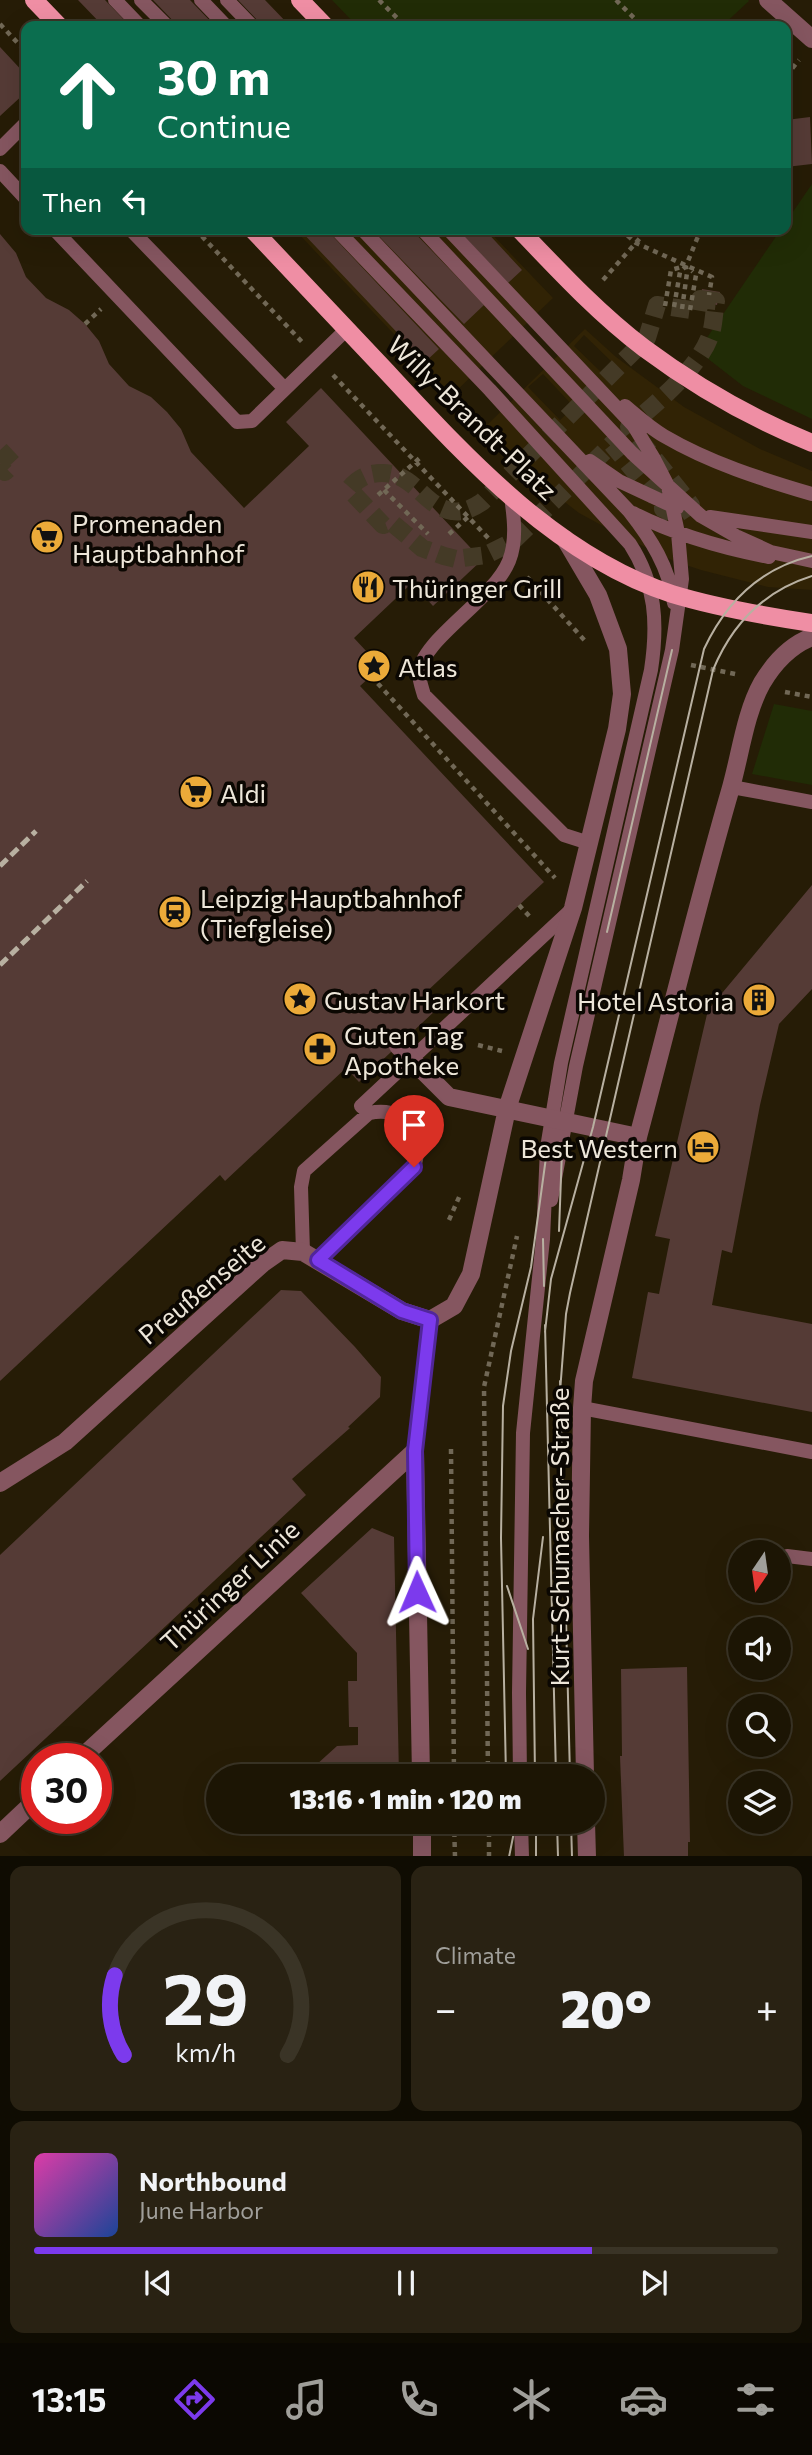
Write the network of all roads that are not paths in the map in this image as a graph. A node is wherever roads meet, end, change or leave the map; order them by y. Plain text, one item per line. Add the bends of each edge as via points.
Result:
1 (34, 0) edge
2 (115, 0) edge
3 (141, 0) edge
4 (201, 0) edge
5 (227, 0) edge
6 (300, 0) edge
7 (768, 0) edge
8 (54, 21) edge
9 (135, 21) edge
10 (162, 21) edge
11 (221, 21) edge
12 (247, 21) edge
13 (320, 21) edge
14 (812, 39) edge
15 (21, 128) edge
16 (0, 149) edge
17 (0, 171) edge
18 (21, 194) edge
19 (60, 235) edge
20 (136, 235) edge
21 (258, 235) edge
22 (342, 235) edge
23 (368, 235) edge
24 (428, 235) edge
25 (454, 235) edge
26 (525, 235) edge
27 (347, 329) junction
28 (579, 366) junction
29 (285, 389) junction
30 (539, 417) junction
31 (526, 432) junction
32 (812, 443) edge
33 (667, 486) junction
34 (812, 494) edge
35 (511, 497) junction
36 (672, 506) junction
37 (629, 511) junction
38 (701, 516) junction
39 (812, 532) edge
40 (678, 533) junction
41 (565, 539) junction
42 (812, 562) edge
43 (650, 584) junction
44 (676, 595) junction
45 (812, 623) edge
46 (812, 636) edge
47 (732, 787) junction
48 (812, 802) edge
49 (589, 843) junction
50 (573, 908) junction
51 (398, 1045) dead end
52 (412, 1060) junction
53 (507, 1109) junction
54 (369, 1113) junction
55 (558, 1121) junction
56 (638, 1137) junction
57 (310, 1256) junction
58 (430, 1320) junction
59 (582, 1408) junction
60 (415, 1451) junction
61 (812, 1452) edge
62 (0, 1483) edge
63 (791, 1556) edge
64 (812, 1559) edge
65 (97, 1743) edge
66 (421, 1764) edge
67 (520, 1764) edge
68 (585, 1764) edge
69 (21, 1814) edge
70 (0, 1834) edge
71 (422, 1834) edge
72 (521, 1834) edge
73 (586, 1834) edge
74 (422, 1856) edge
75 (522, 1856) edge
76 (587, 1856) edge

1 - 8 main road
2 - 9 lane
3 - 10 lane
4 - 11 lane
5 - 12 lane
6 - 13 main road
7 - 14 street
15 - 16 lane
17 - 18 lane
19 - 29 lane via 237,422 252,421
20 - 29 lane
21 - 27 main road, Willy-Brandt-Platz
22 - 31 lane
23 - 30 lane
24 - 33 lane
25 - 28 lane
26 - 32 main road via 569,282 643,347 726,401
27 - 29 lane
27 - 35 main road, Willy-Brandt-Platz
28 - 33 lane via 634,426
28 - 34 lane via 663,435 746,473
30 - 36 lane via 605,471
30 - 37 lane
31 - 37 lane via 575,474
31 - 43 lane via 629,544
33 - 36 lane
33 - 38 lane
35 - 41 main road, Willy-Brandt-Platz
35 - 49 lane via 514,538 510,560 497,584 425,654 419,674 424,695 564,835
36 - 38 lane
36 - 40 lane
37 - 40 lane
37 - 44 lane via 657,551
38 - 39 lane
38 - 42 lane via 771,552
40 - 42 lane via 718,547
40 - 44 lane via 681,561
41 - 43 main road, Willy-Brandt-Platz
41 - 49 street via 609,620 622,671 617,729
43 - 44 main road, Willy-Brandt-Platz
43 - 55 lane via 655,632 650,670 564,1050
44 - 45 main road, Willy-Brandt-Platz
44 - 55 lane via 671,654 579,1053
46 - 47 street, Kurt-Schumacher-Straße via 790,648 762,684
47 - 48 lane
47 - 56 street, Kurt-Schumacher-Straße
49 - 50 street
50 - 52 lane
50 - 53 street
51 - 52 street
52 - 53 street via 449,1097
52 - 54 lane via 360,1106
53 - 55 street
53 - 58 street via 471,1274 454,1306
54 - 57 lane via 304,1171 301,1187
54 - 57 lane via 398,1114 414,1130 418,1145 414,1167
55 - 56 street
55 - 67 lane via 562,1150 543,1238 523,1433
56 - 59 street, Kurt-Schumacher-Straße via 584,1381
57 - 58 street via 402,1311
57 - 62 street, Preußenseite via 282,1250 262,1264 65,1442
58 - 60 lane
59 - 61 lane
59 - 68 street, Kurt-Schumacher-Straße
60 - 65 street, Thüringer Linie
60 - 66 street
63 - 64 lane
69 - 70 street
71 - 74 street
72 - 75 lane
73 - 76 street

